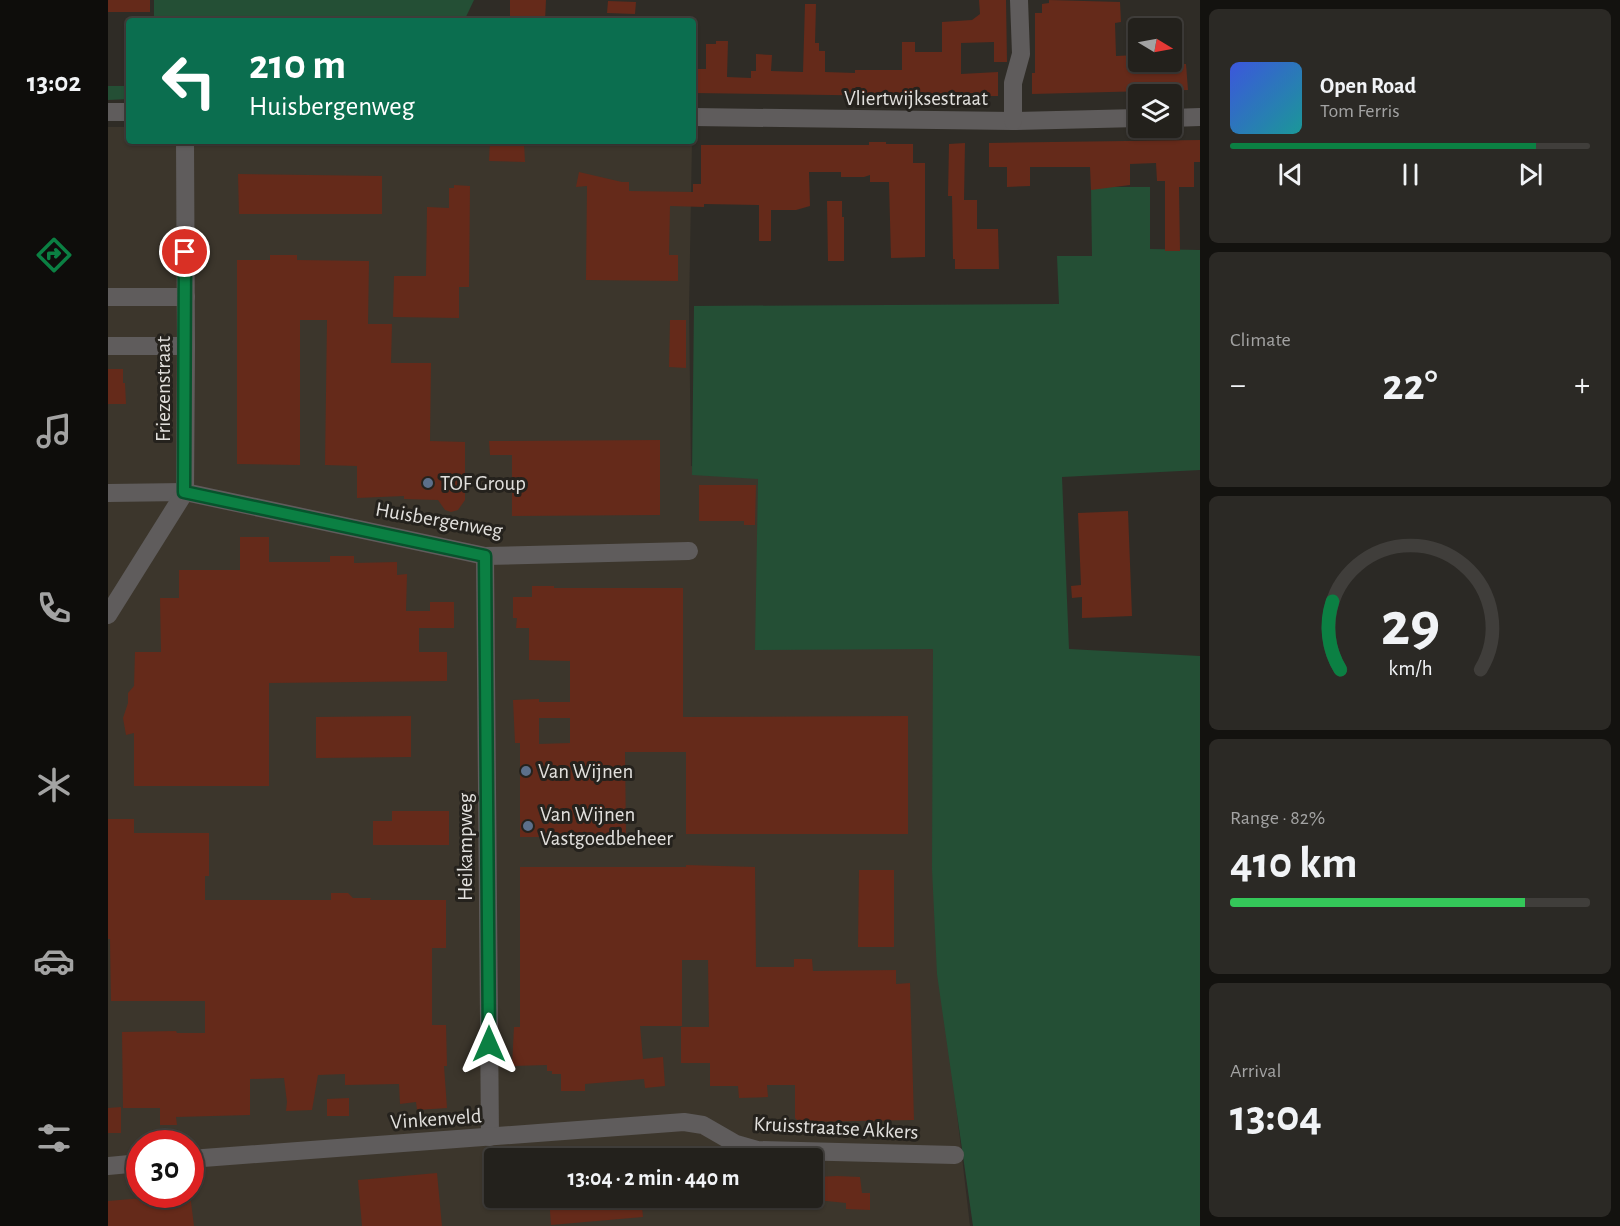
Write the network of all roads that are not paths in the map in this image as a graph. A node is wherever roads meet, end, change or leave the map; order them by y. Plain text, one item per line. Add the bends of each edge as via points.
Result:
1 (1019, 0) edge
2 (108, 112) edge
3 (126, 112) edge
4 (696, 117) edge
5 (1200, 117) edge
6 (1128, 118) edge
7 (1182, 118) edge
8 (1013, 121) junction
9 (185, 144) edge
10 (108, 297) edge
11 (186, 297) junction
12 (108, 346) edge
13 (186, 346) junction
14 (184, 492) junction
15 (108, 493) edge
16 (689, 552) dead end
17 (485, 556) junction
18 (108, 615) edge
19 (684, 1122) joint
20 (490, 1137) junction
21 (955, 1155) dead end
22 (204, 1159) edge
23 (126, 1164) edge
24 (108, 1166) edge

1 - 8 street via 1021,54 1013,83
2 - 3 street
4 - 8 street, Vliertwijksestraat
5 - 7 street
6 - 8 street, Vliertwijksestraat
9 - 11 street, Friezenstraat
10 - 11 street
11 - 13 street, Friezenstraat
12 - 13 street
13 - 14 street, Friezenstraat
14 - 15 street, Huisbergenweg
14 - 17 street, Huisbergenweg
14 - 18 street
16 - 17 street, Huisbergenweg
17 - 20 street, Heikampweg
19 - 20 street, Vinkenveld
19 - 21 street, Kruisstraatse Akkers via 703,1125 736,1144 757,1150
20 - 22 street, Vinkenveld
23 - 24 street

